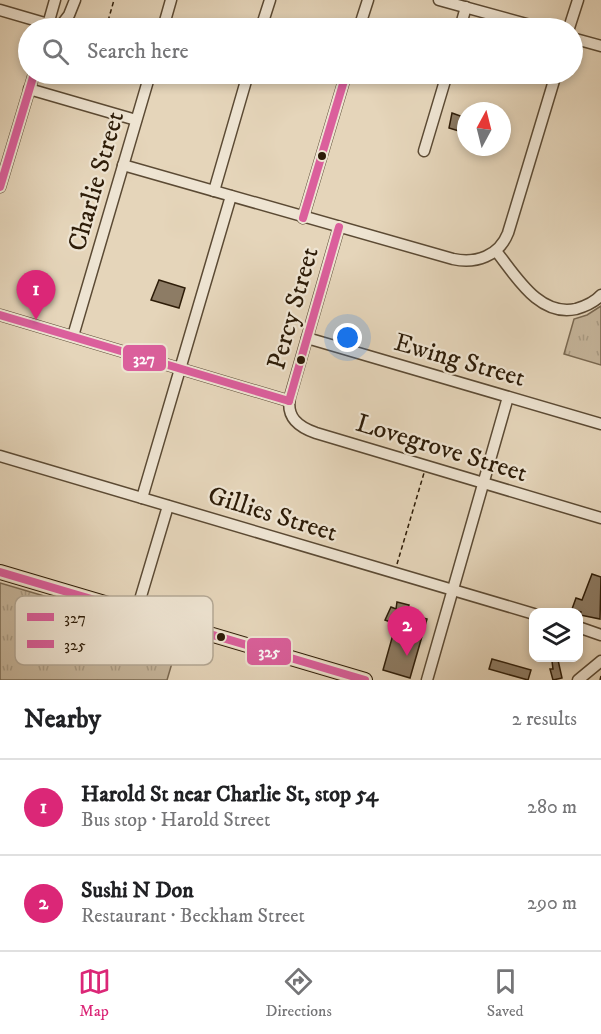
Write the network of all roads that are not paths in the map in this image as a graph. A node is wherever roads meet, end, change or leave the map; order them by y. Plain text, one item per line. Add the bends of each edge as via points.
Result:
1 (55, 0) edge
2 (75, 0) edge
3 (171, 0) edge
4 (270, 0) edge
5 (368, 0) edge
6 (439, 0) edge
7 (578, 0) edge
8 (466, 7) junction
9 (0, 10) edge
10 (24, 18) edge
11 (49, 18) edge
12 (67, 18) edge
13 (166, 18) edge
14 (264, 18) edge
15 (362, 18) edge
16 (462, 18) edge
17 (505, 18) edge
18 (572, 18) edge
19 (583, 41) edge
20 (601, 46) edge
21 (30, 84) edge
22 (147, 84) edge
23 (245, 84) edge
24 (343, 84) edge
25 (444, 84) edge
26 (553, 84) edge
27 (29, 89) junction
28 (136, 120) junction
29 (424, 152) dead end
30 (123, 165) junction
31 (0, 187) edge
32 (214, 191) junction
33 (231, 196) junction
34 (303, 218) junction
35 (339, 227) junction
36 (496, 251) junction
37 (601, 295) edge
38 (0, 315) edge
39 (73, 336) junction
40 (307, 338) junction
41 (180, 368) junction
42 (508, 397) junction
43 (289, 400) junction
44 (601, 424) edge
45 (0, 456) edge
46 (483, 483) junction
47 (142, 498) junction
48 (168, 506) junction
49 (601, 518) edge
50 (1, 575) edge
51 (452, 590) junction
52 (76, 596) edge
53 (141, 596) edge
54 (529, 613) edge
55 (583, 628) edge
56 (213, 635) edge
57 (601, 635) edge
58 (601, 661) edge
59 (366, 680) edge
60 (428, 680) edge
61 (578, 680) edge

1 - 11 street
2 - 12 street
3 - 13 street
4 - 14 street
5 - 15 street
6 - 8 street
7 - 18 street
8 - 16 street
8 - 17 street
9 - 10 street
19 - 20 street
21 - 27 street
22 - 28 street, Charlie Street
23 - 32 street
24 - 34 street
25 - 29 street
26 - 36 street via 511,227
27 - 28 street
27 - 31 street
28 - 30 street, Charlie Street
30 - 32 street
30 - 39 street, Charlie Street
32 - 33 street
33 - 34 street
33 - 41 street
34 - 35 street
35 - 36 street via 460,260 479,260
35 - 40 street, Percy Street
36 - 37 street via 530,293 546,305 571,310
38 - 39 street
39 - 41 street
40 - 42 street, Ewing Street
40 - 43 street, Percy Street
41 - 43 street
41 - 47 street
42 - 44 street, Ewing Street
42 - 46 street
43 - 46 street, Lovegrove Street via 293,419 309,431
45 - 47 street, Gillies Street
46 - 49 street, Lovegrove Street
46 - 51 street
47 - 48 street, Gillies Street
48 - 51 street, Gillies Street
48 - 53 street
50 - 52 main road
51 - 54 street, Gillies Street
51 - 60 street
55 - 57 street
56 - 59 main road
58 - 61 street

